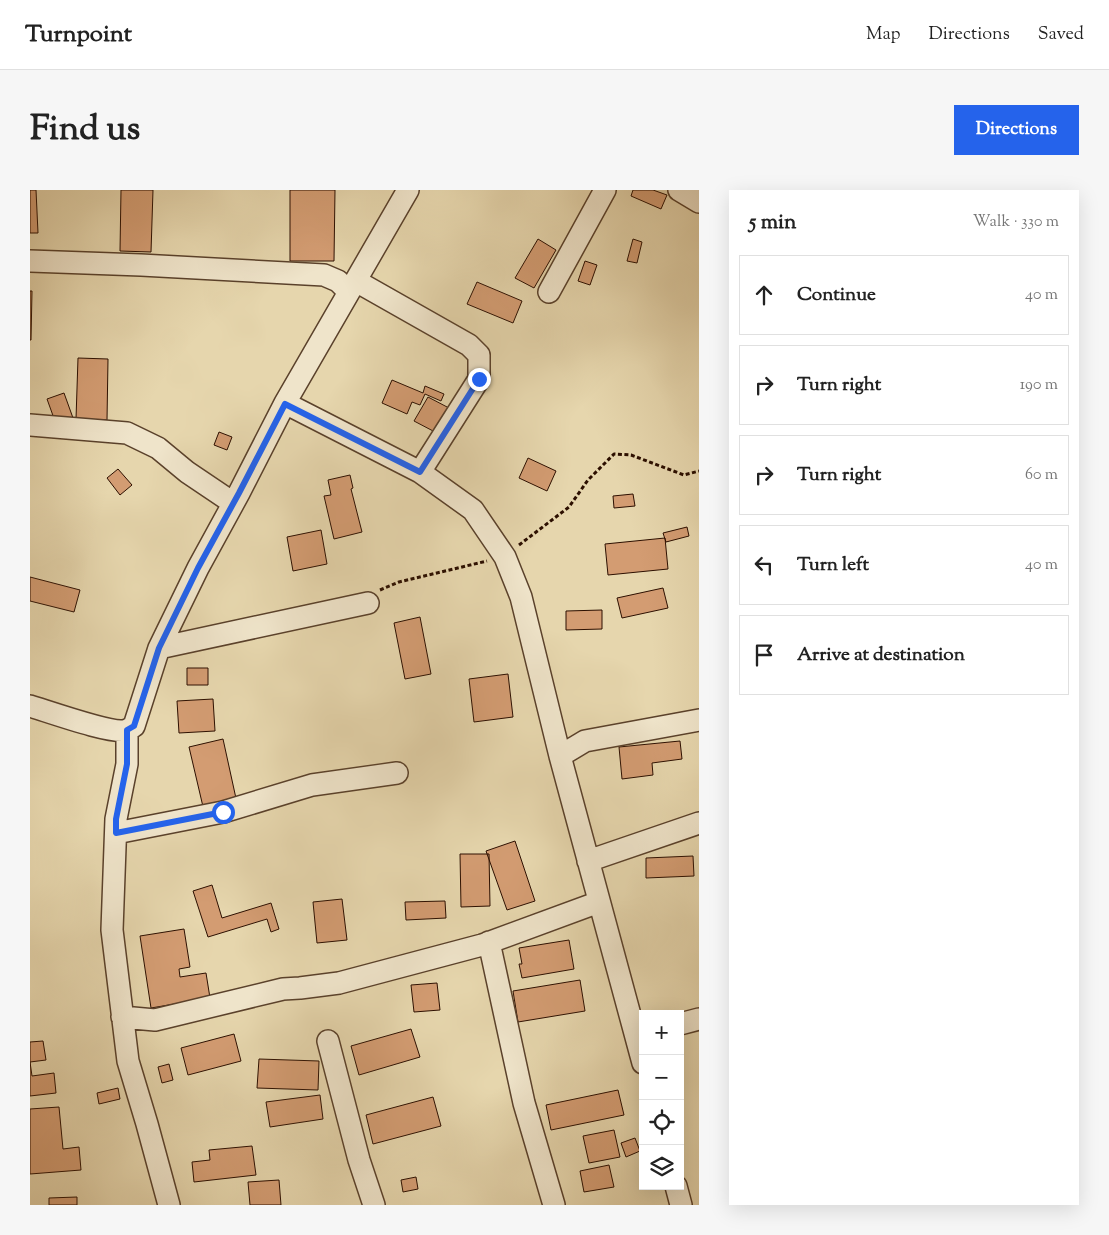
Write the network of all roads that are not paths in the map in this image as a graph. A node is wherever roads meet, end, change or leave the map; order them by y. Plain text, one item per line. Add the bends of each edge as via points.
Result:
1 (408, 190) edge
2 (605, 190) edge
3 (679, 190) edge
4 (699, 202) edge
5 (30, 261) edge
6 (353, 287) junction
7 (549, 292) dead end
8 (285, 404) junction
9 (30, 425) edge
10 (420, 472) junction
11 (233, 503) junction
12 (368, 603) road end
13 (159, 648) junction
14 (30, 706) edge
15 (699, 720) edge
16 (127, 730) junction
17 (560, 756) junction
18 (396, 773) dead end
19 (699, 823) edge
20 (116, 833) junction
21 (588, 861) junction
22 (600, 902) junction
23 (489, 942) junction
24 (122, 1017) junction
25 (699, 1019) edge
26 (684, 1023) edge
27 (639, 1033) edge
28 (328, 1041) dead end
29 (677, 1190) edge
30 (170, 1205) edge
31 (374, 1205) edge
32 (554, 1205) edge
33 (681, 1205) edge

1 - 6 street
2 - 7 street
3 - 4 street
5 - 6 street via 324,275
6 - 8 street
6 - 10 street via 469,345 479,355 479,379
8 - 10 street
8 - 11 street
9 - 11 street via 127,433 158,448
10 - 17 street via 473,510 505,556 521,597
11 - 13 street
12 - 13 street
13 - 16 street via 134,726
14 - 16 street via 94,726
15 - 17 street via 585,742
16 - 20 street via 127,764
17 - 21 street
18 - 20 street via 312,785 223,812
19 - 21 street
20 - 24 street via 112,930
21 - 22 street
22 - 23 street
22 - 27 street
23 - 24 street via 339,983 283,989 156,1020
23 - 32 street via 524,1103
24 - 30 street via 128,1061
25 - 26 street
28 - 31 street
29 - 33 street

